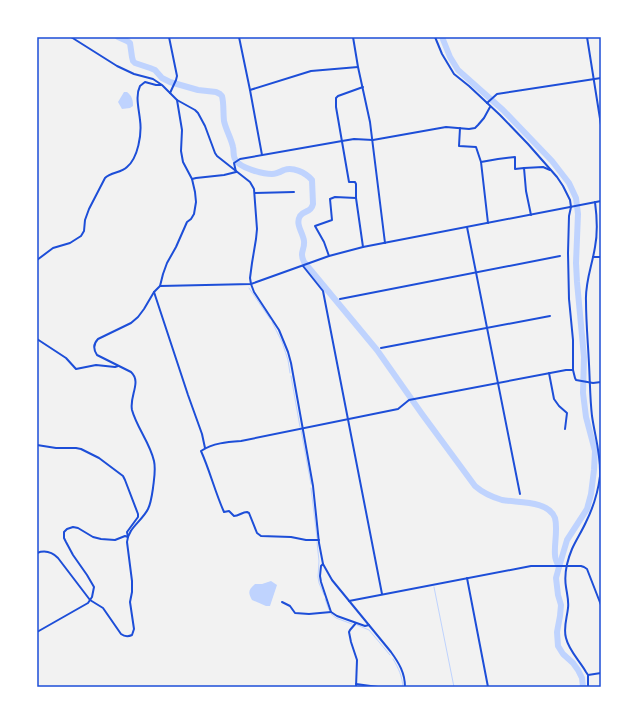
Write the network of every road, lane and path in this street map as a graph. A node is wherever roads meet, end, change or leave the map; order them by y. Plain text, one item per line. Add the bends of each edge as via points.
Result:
1 (71, 37) edge
2 (169, 37) edge
3 (239, 37) edge
4 (353, 37) edge
5 (435, 37) edge
6 (587, 37) edge
7 (358, 67) junction
8 (601, 78) edge
9 (593, 79) junction
10 (162, 85) junction
11 (363, 87) junction
12 (250, 90) junction
13 (170, 93) junction
14 (177, 100) junction
15 (488, 103) junction
16 (490, 107) junction
17 (601, 125) edge
18 (460, 128) junction
19 (373, 140) junction
20 (342, 141) junction
21 (262, 155) junction
22 (482, 162) junction
23 (524, 168) junction
24 (552, 171) junction
25 (236, 172) junction
26 (192, 179) junction
27 (294, 192) dead end
28 (255, 193) junction
29 (356, 198) junction
30 (601, 201) edge
31 (595, 202) junction
32 (571, 207) junction
33 (531, 214) junction
34 (488, 223) junction
35 (467, 227) junction
36 (385, 243) junction
37 (363, 247) junction
38 (329, 256) junction
39 (560, 256) dead end
40 (593, 257) junction
41 (601, 257) edge
42 (37, 260) edge
43 (303, 266) junction
44 (476, 272) junction
45 (251, 284) junction
46 (160, 286) junction
47 (154, 292) junction
48 (340, 299) dead end
49 (550, 316) dead end
50 (487, 328) junction
51 (37, 340) edge
52 (381, 348) dead end
53 (120, 366) junction
54 (573, 370) junction
55 (549, 373) junction
56 (589, 382) junction
57 (601, 382) edge
58 (497, 383) junction
59 (348, 419) junction
60 (303, 428) junction
61 (565, 429) dead end
62 (601, 438) edge
63 (597, 439) junction
64 (37, 445) edge
65 (205, 448) junction
66 (520, 494) dead end
67 (128, 537) junction
68 (319, 540) junction
69 (37, 553) edge
70 (323, 564) junction
71 (566, 566) junction
72 (467, 578) junction
73 (382, 594) junction
74 (90, 600) junction
75 (349, 601) junction
76 (282, 602) dead end
77 (601, 604) edge
78 (331, 612) junction
79 (356, 623) junction
80 (369, 625) junction
81 (37, 632) edge
82 (601, 673) edge
83 (588, 675) junction
84 (356, 686) edge
85 (378, 687) edge
86 (405, 687) edge
87 (488, 687) edge
88 (588, 687) edge

1 - 10 street via 117,66 134,74 153,78
2 - 13 street via 177,76
3 - 12 street
4 - 7 street
5 - 15 street via 454,74
6 - 9 street
7 - 11 street
7 - 12 street via 311,71
8 - 9 street
9 - 15 street via 496,95
9 - 17 street
10 - 13 street
10 - 42 street via 145,82 140,86 137,94 141,128 135,155 128,167 105,178 89,209 81,236 70,243 53,248
11 - 19 street
11 - 20 street via 336,98
12 - 21 street
13 - 14 street
14 - 25 street via 198,113 215,153
14 - 26 street via 182,130 183,162
15 - 16 street
16 - 18 street via 475,128
16 - 24 street
18 - 19 street via 446,127
18 - 22 street via 459,146 476,147
19 - 20 street
19 - 36 street
20 - 21 street
20 - 29 street via 349,182 356,184
21 - 25 street via 238,160 234,163
22 - 23 street via 514,157 515,170
22 - 34 street
23 - 24 street via 543,167
23 - 33 street
24 - 32 street via 567,193
25 - 26 street
25 - 28 street via 250,182
26 - 46 street via 196,197 194,214 187,222 167,263
27 - 28 street
28 - 45 street via 257,229
29 - 37 street
29 - 38 street via 330,198 332,220 315,226
30 - 31 street
31 - 32 street
31 - 40 street via 597,226
32 - 33 street
32 - 54 street via 568,253
33 - 34 street
34 - 35 street
35 - 36 street
35 - 44 street
36 - 37 street
37 - 38 street
38 - 43 street
39 - 44 street
40 - 41 street
40 - 56 street via 586,291
43 - 45 street
43 - 59 street via 323,291
44 - 48 street
44 - 50 street
45 - 46 street
45 - 60 street via 279,330 288,352
46 - 47 street
47 - 53 street via 138,318 95,342 97,355
47 - 65 street
49 - 50 street
50 - 52 street
50 - 58 street
51 - 53 street via 66,358 76,369 96,365
53 - 67 street via 131,372 136,379 132,410 155,466 148,509
54 - 55 street
54 - 56 street via 576,380
55 - 58 street
55 - 61 street via 554,399 567,413
56 - 57 street
56 - 63 street via 592,418
58 - 59 street via 409,400 398,409
58 - 66 street
59 - 60 street
59 - 73 street
60 - 65 street
60 - 68 street
62 - 63 street
63 - 71 street via 600,460 598,488 591,512 572,548
64 - 67 street via 81,449 99,458 123,476 138,514 127,532
65 - 68 street via 200,451 224,512 230,511 234,516 243,512 249,513 257,533 261,536
67 - 74 street via 115,540 101,539 73,527 64,532 64,538 73,555 94,587
67 - 74 street via 132,581 130,602 134,629 132,635 127,637 121,634 104,608
68 - 70 street
69 - 74 street via 42,551 54,554
70 - 75 street
70 - 78 street via 321,582
71 - 72 street via 531,566
71 - 77 street via 581,566 587,569
71 - 83 street via 566,638
72 - 73 street
72 - 87 street
73 - 75 street
74 - 81 street
75 - 80 street
76 - 78 street via 290,606 295,614
78 - 79 street
79 - 80 street
79 - 84 street via 349,632 357,660
80 - 86 street via 397,661
82 - 83 street
83 - 88 street
84 - 85 street

